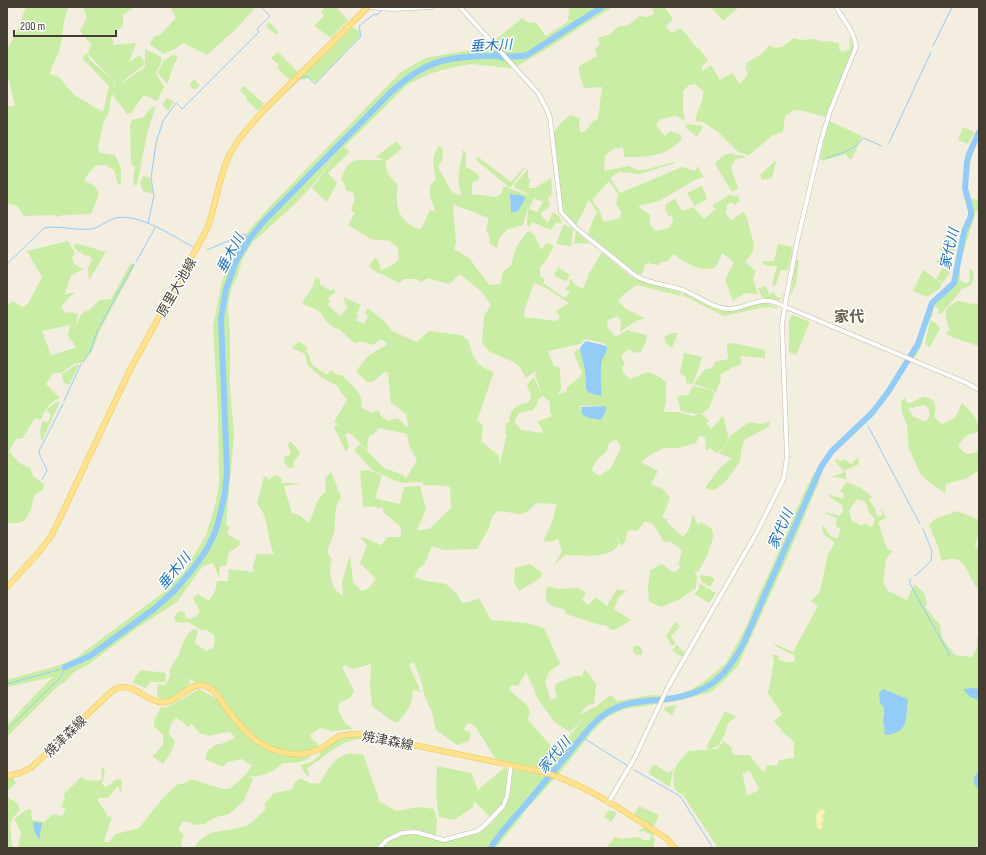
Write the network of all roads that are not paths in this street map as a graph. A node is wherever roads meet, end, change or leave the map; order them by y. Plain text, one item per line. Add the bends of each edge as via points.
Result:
1 (368, 7) edge
2 (431, 7) edge
3 (460, 7) edge
4 (836, 7) edge
5 (380, 8) edge
6 (785, 306) junction
7 (979, 390) edge
8 (7, 586) edge
9 (512, 765) junction
10 (7, 776) edge
11 (608, 803) junction
12 (379, 848) edge
13 (675, 848) edge

1 - 5 street
1 - 8 main road, 原里大池線 via 263,111 230,153 223,170 208,230 130,370 52,535
2 - 5 street
3 - 6 street via 538,94 547,110 561,212 575,227 644,281 683,290 708,303 730,309 761,301
4 - 6 street via 855,40 856,47 830,111 821,141
6 - 7 street
6 - 11 street via 782,325 787,457 784,477 757,532 676,673 634,759
9 - 10 main road, 焼津森線 via 361,734 339,737 306,754 287,754 272,750 251,737 239,726 209,687 194,686 169,702 161,703 133,688 122,686 112,691 31,768
9 - 11 main road, 焼津森線 via 557,776
9 - 12 street via 503,806 477,831 444,840 416,832 402,833 387,840
11 - 13 main road, 焼津森線 via 666,838

